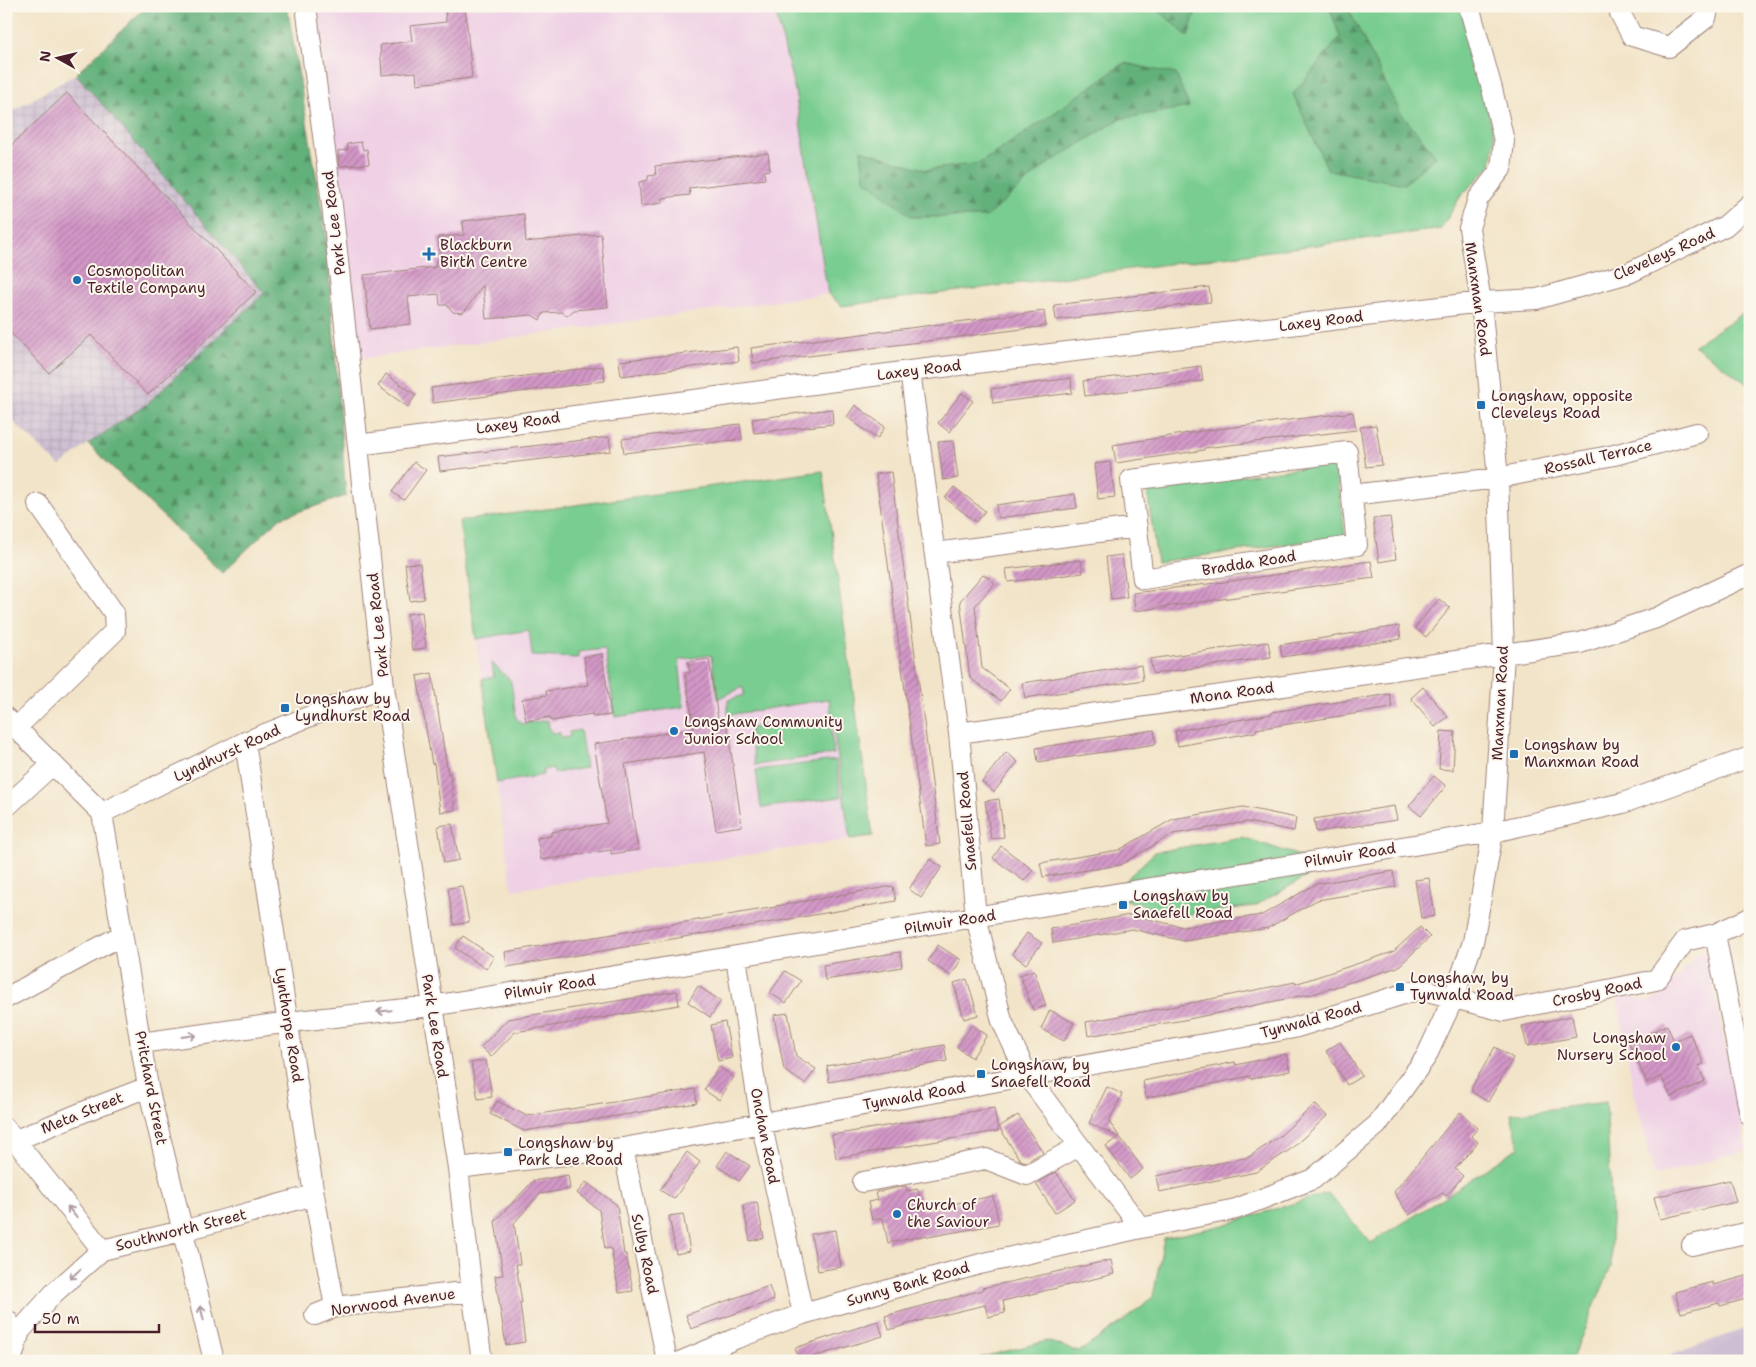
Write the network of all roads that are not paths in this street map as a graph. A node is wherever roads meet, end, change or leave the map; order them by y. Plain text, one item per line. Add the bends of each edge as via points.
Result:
1 (306, 6) edge
2 (1468, 6) edge
3 (1620, 6) edge
4 (1709, 6) edge
5 (1750, 204) edge
6 (1481, 302) junction
7 (910, 371) junction
8 (1697, 433) dead end
9 (358, 445) junction
10 (1498, 478) junction
11 (1352, 495) junction
12 (38, 504) dead end
13 (1137, 527) junction
14 (934, 553) junction
15 (1750, 574) edge
16 (1504, 654) junction
17 (384, 687) junction
18 (11, 723) edge
19 (959, 733) junction
20 (244, 742) junction
21 (1750, 757) edge
22 (52, 764) junction
23 (6, 807) edge
24 (102, 813) junction
25 (1493, 832) junction
26 (976, 917) junction
27 (1750, 918) edge
28 (1715, 934) junction
29 (122, 935) junction
30 (736, 957) junction
31 (6, 998) edge
32 (1453, 999) junction
33 (432, 1006) junction
34 (289, 1022) junction
35 (141, 1043) junction
36 (1028, 1077) junction
37 (148, 1087) junction
38 (1750, 1115) edge
39 (761, 1122) junction
40 (11, 1134) edge
41 (1079, 1146) junction
42 (623, 1148) junction
43 (458, 1168) junction
44 (863, 1182) dead end
45 (314, 1195) junction
46 (1141, 1228) junction
47 (182, 1231) junction
48 (1750, 1232) edge
49 (1692, 1245) dead end
50 (102, 1250) junction
51 (472, 1290) junction
52 (335, 1307) junction
53 (803, 1314) junction
54 (315, 1315) dead end
55 (13, 1325) edge
56 (11, 1361) edge
57 (214, 1361) edge
58 (482, 1361) edge
59 (667, 1361) edge
60 (682, 1361) edge

1 - 9 street, Park Lee Road
2 - 6 street, Manxman Road via 1504,142 1501,169 1478,199 1469,228
3 - 4 street via 1620,13 1632,36 1669,47 1706,18
5 - 6 street, Cleveleys Road via 1725,226 1629,273 1537,299
6 - 7 street, Laxey Road
6 - 10 street, Manxman Road
7 - 9 street, Laxey Road
7 - 14 street, Snaefell Road
8 - 10 street, Rossall Terrace via 1614,455
9 - 17 street, Park Lee Road
10 - 11 street
10 - 16 street, Manxman Road
11 - 13 street, Bradda Road via 1347,452 1131,480
11 - 13 street, Bradda Road via 1357,546 1143,579
12 - 18 street via 114,613 115,632
13 - 14 street
14 - 19 street, Snaefell Road
15 - 16 street, Mona Road via 1656,618 1618,631 1580,643
16 - 19 street, Mona Road
16 - 25 street, Manxman Road
17 - 20 street, Lyndhurst Road
17 - 33 street, Park Lee Road
18 - 22 street
19 - 26 street, Snaefell Road
20 - 24 street, Lyndhurst Road
20 - 34 street, Lynthorpe Road
21 - 25 street, Pilmuir Road via 1623,803
22 - 23 street
22 - 24 street
24 - 29 street, Pritchard Street
25 - 26 street, Pilmuir Road
25 - 32 street, Manxman Road via 1473,942
26 - 30 street, Pilmuir Road
26 - 36 street, Snaefell Road via 1002,1022
27 - 28 street, Crosby Road
28 - 32 street, Crosby Road via 1685,941 1656,980 1504,1011
28 - 38 street
29 - 31 street
29 - 35 street, Pritchard Street
30 - 33 street, Pilmuir Road
30 - 39 street, Onchan Road
32 - 36 street, Tynwald Road via 1420,989 1294,1028
32 - 46 street, Manxman Road via 1426,1057 1377,1125 1313,1179 1236,1209
33 -> 34 street, Pilmuir Road
33 - 43 street, Park Lee Road
35 -> 34 street, Pilmuir Road
34 - 45 street, Lynthorpe Road
35 - 37 street, Pritchard Street
36 - 39 street, Tynwald Road
36 - 41 street, Snaefell Road
37 - 40 street, Meta Street
37 - 47 street, Pritchard Street
39 - 42 street, Tynwald Road
39 - 53 street, Onchan Road
50 -> 40 street
41 - 44 street via 1027,1175 986,1159
41 - 46 street, Snaefell Road
42 - 43 street, Tynwald Road
42 - 59 street, Sulby Road
43 - 51 street, Park Lee Road
45 - 47 street, Southworth Street
45 - 52 street, Lynthorpe Road
46 - 53 street, Sunny Bank Road via 980,1264
47 - 50 street, Southworth Street
57 -> 47 street, Pritchard Street
48 - 49 street
50 -> 55 street, Southworth Street via 54,1294
51 - 52 street, Norwood Avenue
51 - 58 street, Park Lee Road
52 - 54 street, Norwood Avenue
53 - 60 street, Sunny Bank Road
55 - 56 street

